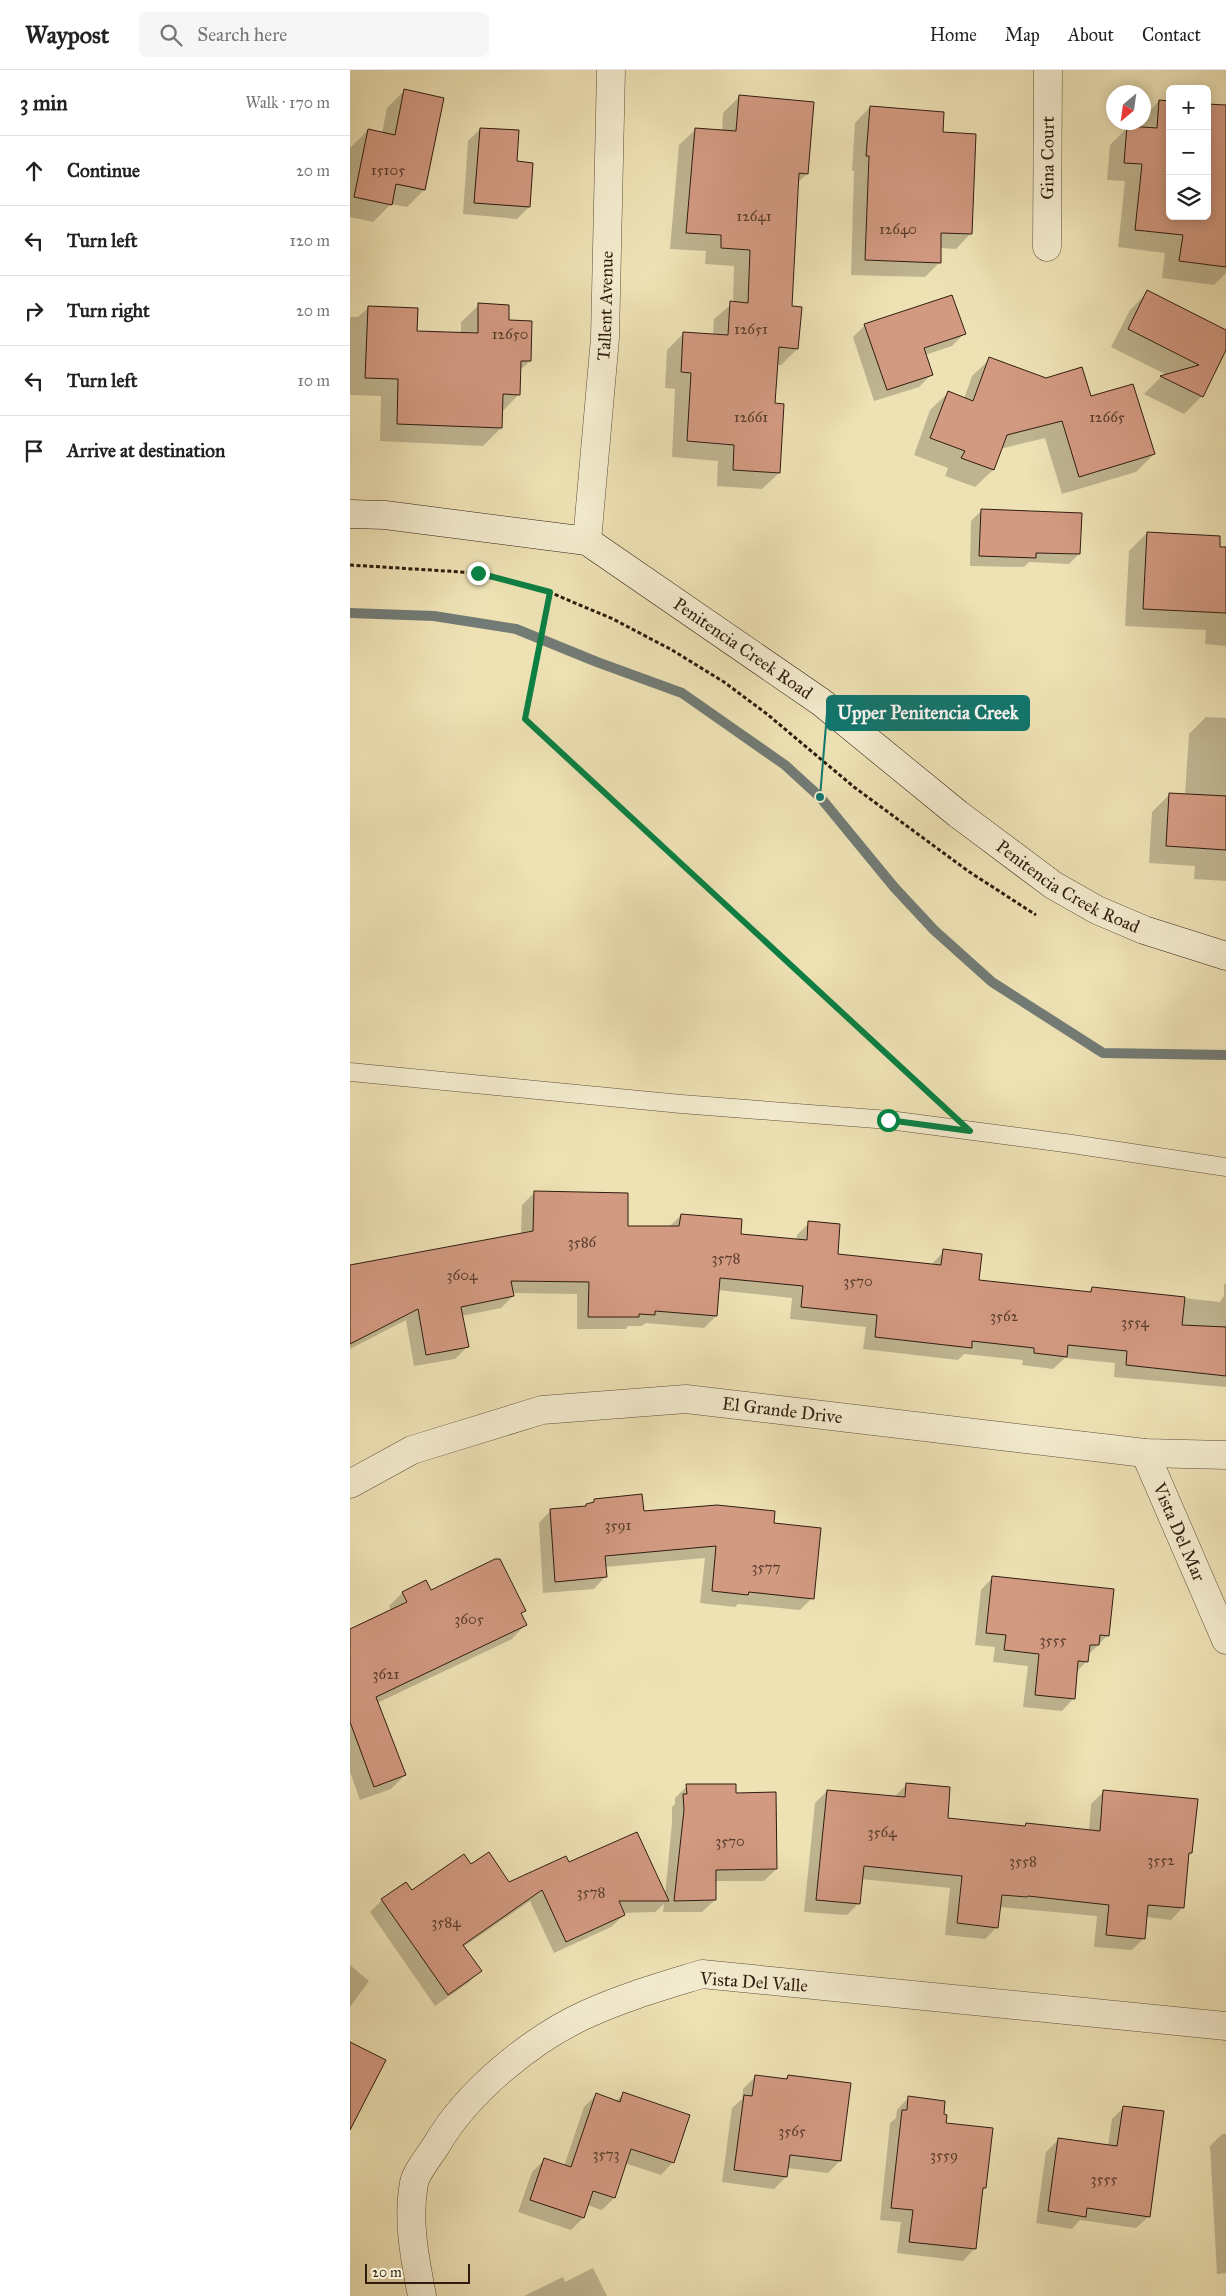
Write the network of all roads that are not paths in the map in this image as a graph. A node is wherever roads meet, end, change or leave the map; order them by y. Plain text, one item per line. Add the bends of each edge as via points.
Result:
1 (611, 70) edge
2 (1048, 70) edge
3 (1047, 247) dead end
4 (350, 514) edge
5 (587, 541) junction
6 (1226, 956) edge
7 (350, 1072) edge
8 (1226, 1167) edge
9 (1145, 1453) junction
10 (1226, 1455) edge
11 (350, 1484) edge
12 (1226, 1640) edge
13 (1226, 2026) edge
14 (422, 2296) edge

1 - 5 street, Tallent Avenue via 605,338
2 - 3 street, Gina Court
4 - 5 street, Penitencia Creek Road via 384,515
5 - 6 street, Penitencia Creek Road via 821,702 958,814 1053,885 1097,910 1144,930
7 - 8 lane via 888,1120
9 - 10 street, El Grande Drive
9 - 11 street, El Grande Drive via 686,1399 542,1410 412,1450
9 - 12 street, Vista Del Mar
13 - 14 street, Vista Del Valle via 702,1974 632,1996 586,2014 542,2039 479,2089 446,2128 414,2182 412,2243

